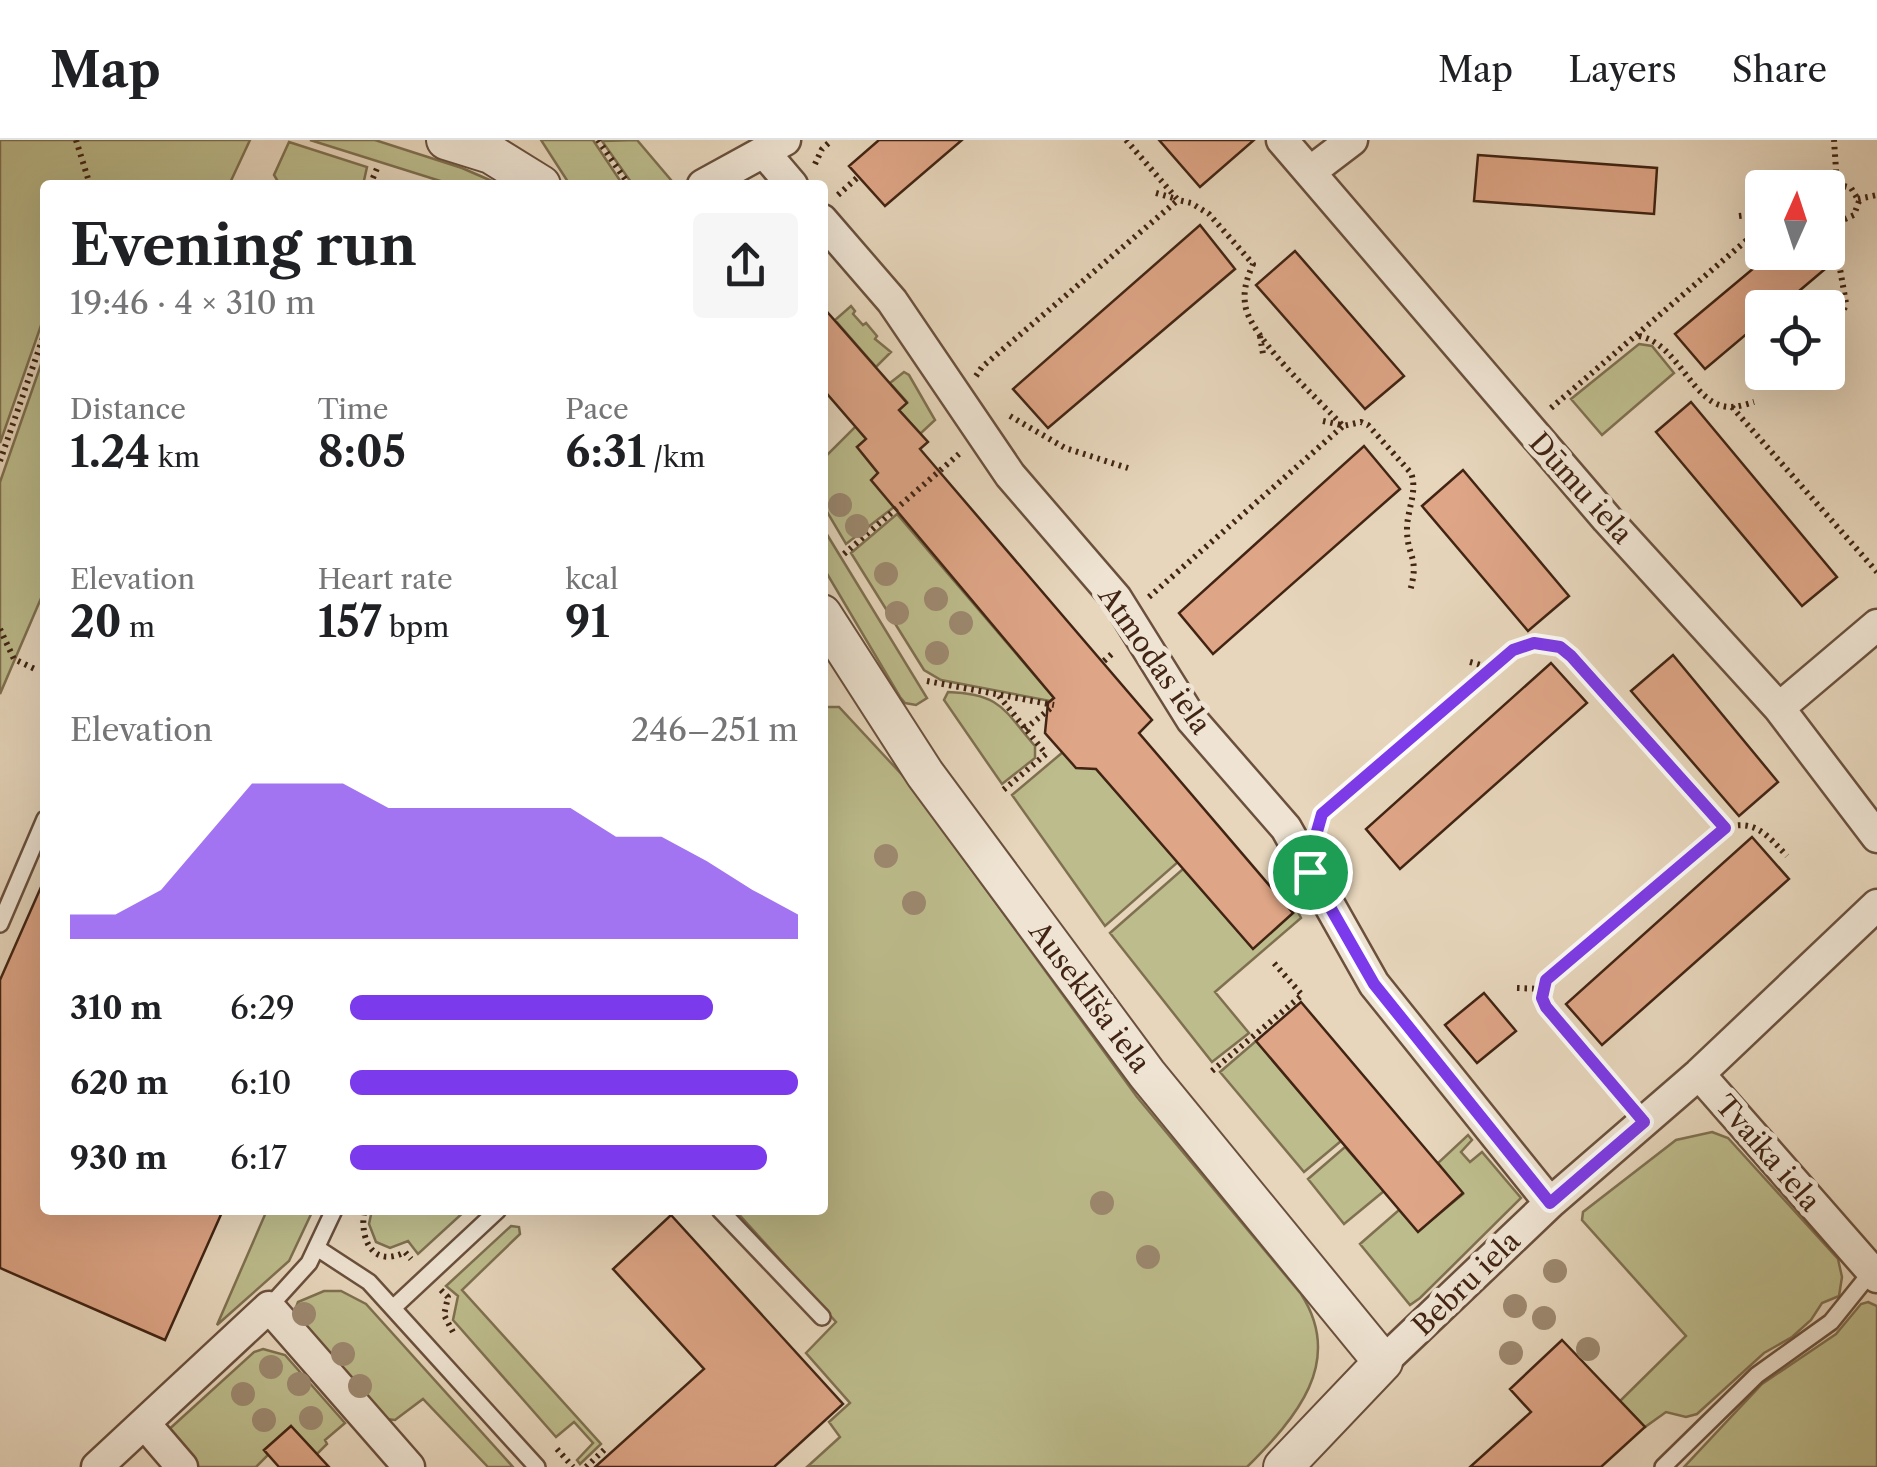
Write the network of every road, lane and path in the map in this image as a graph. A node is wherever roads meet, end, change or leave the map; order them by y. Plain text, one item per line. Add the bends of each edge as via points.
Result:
1 (76, 140) edge
2 (446, 140) edge
3 (598, 140) edge
4 (832, 140) edge
5 (1126, 140) edge
6 (1282, 140) edge
7 (1352, 140) edge
8 (1834, 140) edge
9 (774, 146) edge
10 (492, 147) edge
11 (378, 166) dead end
12 (1835, 170) edge
13 (1310, 172) junction
14 (859, 176) dead end
15 (88, 180) edge
16 (372, 180) edge
17 (535, 180) edge
18 (626, 180) edge
19 (712, 180) edge
20 (803, 180) edge
21 (805, 180) edge
22 (1845, 185) edge
23 (1156, 194) dead end
24 (1877, 195) edge
25 (1858, 199) junction
26 (1178, 200) junction
27 (828, 206) edge
28 (828, 211) edge
29 (1745, 215) edge
30 (1739, 216) dead end
31 (1845, 219) edge
32 (1745, 242) edge
33 (1260, 336) junction
34 (1638, 336) junction
35 (40, 346) edge
36 (1264, 354) dead end
37 (976, 387) dead end
38 (1754, 402) dead end
39 (1732, 407) junction
40 (1000, 410) dead end
41 (1516, 414) junction
42 (1322, 420) dead end
43 (1343, 426) junction
44 (959, 454) dead end
45 (0, 462) edge
46 (1128, 468) dead end
47 (844, 554) dead end
48 (1877, 572) edge
49 (1410, 591) dead end
50 (828, 623) edge
51 (1877, 625) edge
52 (0, 630) edge
53 (1137, 632) junction
54 (1104, 661) dead end
55 (1470, 662) dead end
56 (1491, 668) junction
57 (37, 670) dead end
58 (927, 681) dead end
59 (999, 696) junction
60 (1779, 708) junction
61 (1026, 729) junction
62 (1002, 790) dead end
63 (1316, 828) dead end
64 (1725, 828) junction
65 (40, 831) edge
66 (1877, 837) edge
67 (1787, 856) dead end
68 (1877, 905) edge
69 (0, 924) edge
70 (1274, 963) dead end
71 (1517, 988) dead end
72 (1543, 989) junction
73 (1570, 1035) junction
74 (1561, 1042) dead end
75 (1212, 1071) dead end
76 (1699, 1074) junction
77 (1644, 1122) junction
78 (1550, 1203) junction
79 (332, 1215) edge
80 (364, 1215) edge
81 (493, 1215) edge
82 (725, 1215) edge
83 (317, 1248) junction
84 (1874, 1274) edge
85 (428, 1276) junction
86 (269, 1308) junction
87 (394, 1308) junction
88 (822, 1317) dead end
89 (462, 1344) dead end
90 (1383, 1362) junction
91 (144, 1424) junction
92 (548, 1440) dead end
93 (605, 1449) dead end
94 (97, 1467) edge
95 (182, 1467) edge
96 (409, 1467) edge
97 (537, 1467) edge
98 (573, 1467) edge
99 (586, 1467) edge
100 (1284, 1467) edge
101 (1663, 1467) edge

1 - 15 path
2 - 10 street
3 - 18 path
4 - 21 path
5 - 26 path
6 - 13 street, Dūmu iela
7 - 13 street
8 - 12 path
9 - 19 street
9 - 20 street
10 - 17 street
11 - 16 path
13 - 41 street, Dūmu iela
14 - 27 path
22 - 25 path
23 - 26 path
24 - 25 path
25 - 31 path via 1854,216
26 - 33 path via 1202,208 1253,264 1244,302
26 - 37 path via 982,367
28 - 53 street, Atmodas iela via 996,456
29 - 30 path
32 - 34 path
33 - 36 path
33 - 43 path
34 - 39 path via 1664,346 1702,393
34 - 41 path via 1548,411
35 - 45 path
38 - 39 path
39 - 48 path
40 - 46 path via 1065,448
41 - 60 street, Dūmu iela
42 - 43 path
43 - 49 path via 1368,425 1414,482 1407,523 1416,567
43 - 53 path via 1154,588 1146,603 1151,620
44 - 47 path
50 - 90 street, Auseklīša iela via 925,774 1147,1074
51 - 60 street
52 - 57 path via 14,659
53 - 54 path
53 - 78 street, Atmodas iela via 1192,720 1286,828 1374,984
55 - 56 path
56 - 63 path via 1322,814
56 - 64 path via 1523,644 1560,647
58 - 59 path
59 - 61 path
59 - 61 path via 1054,706
60 - 66 street, Dūmu iela
61 - 62 path via 1046,754
64 - 67 path via 1754,826
64 - 72 path
65 - 69 lane
68 - 76 street, Bebru iela
70 - 75 path via 1302,995
71 - 72 path
72 - 73 path via 1546,1007
73 - 74 path
73 - 77 path
76 - 77 street, Bebru iela
76 - 84 street, Tvaika iela
77 - 78 street, Bebru iela
78 - 90 street, Bebru iela
79 - 83 lane
80 - 85 path via 370,1250 388,1257 405,1252
81 - 85 lane
82 - 88 lane
83 - 86 lane
83 - 87 lane via 356,1272
84 - 101 lane via 1831,1322 1758,1375
85 - 87 lane
85 - 89 path via 448,1297 446,1322
86 - 91 street
86 - 96 street
87 - 97 lane
90 - 100 street, Bebru iela
91 - 94 street
91 - 95 street
92 - 98 path
93 - 99 path

